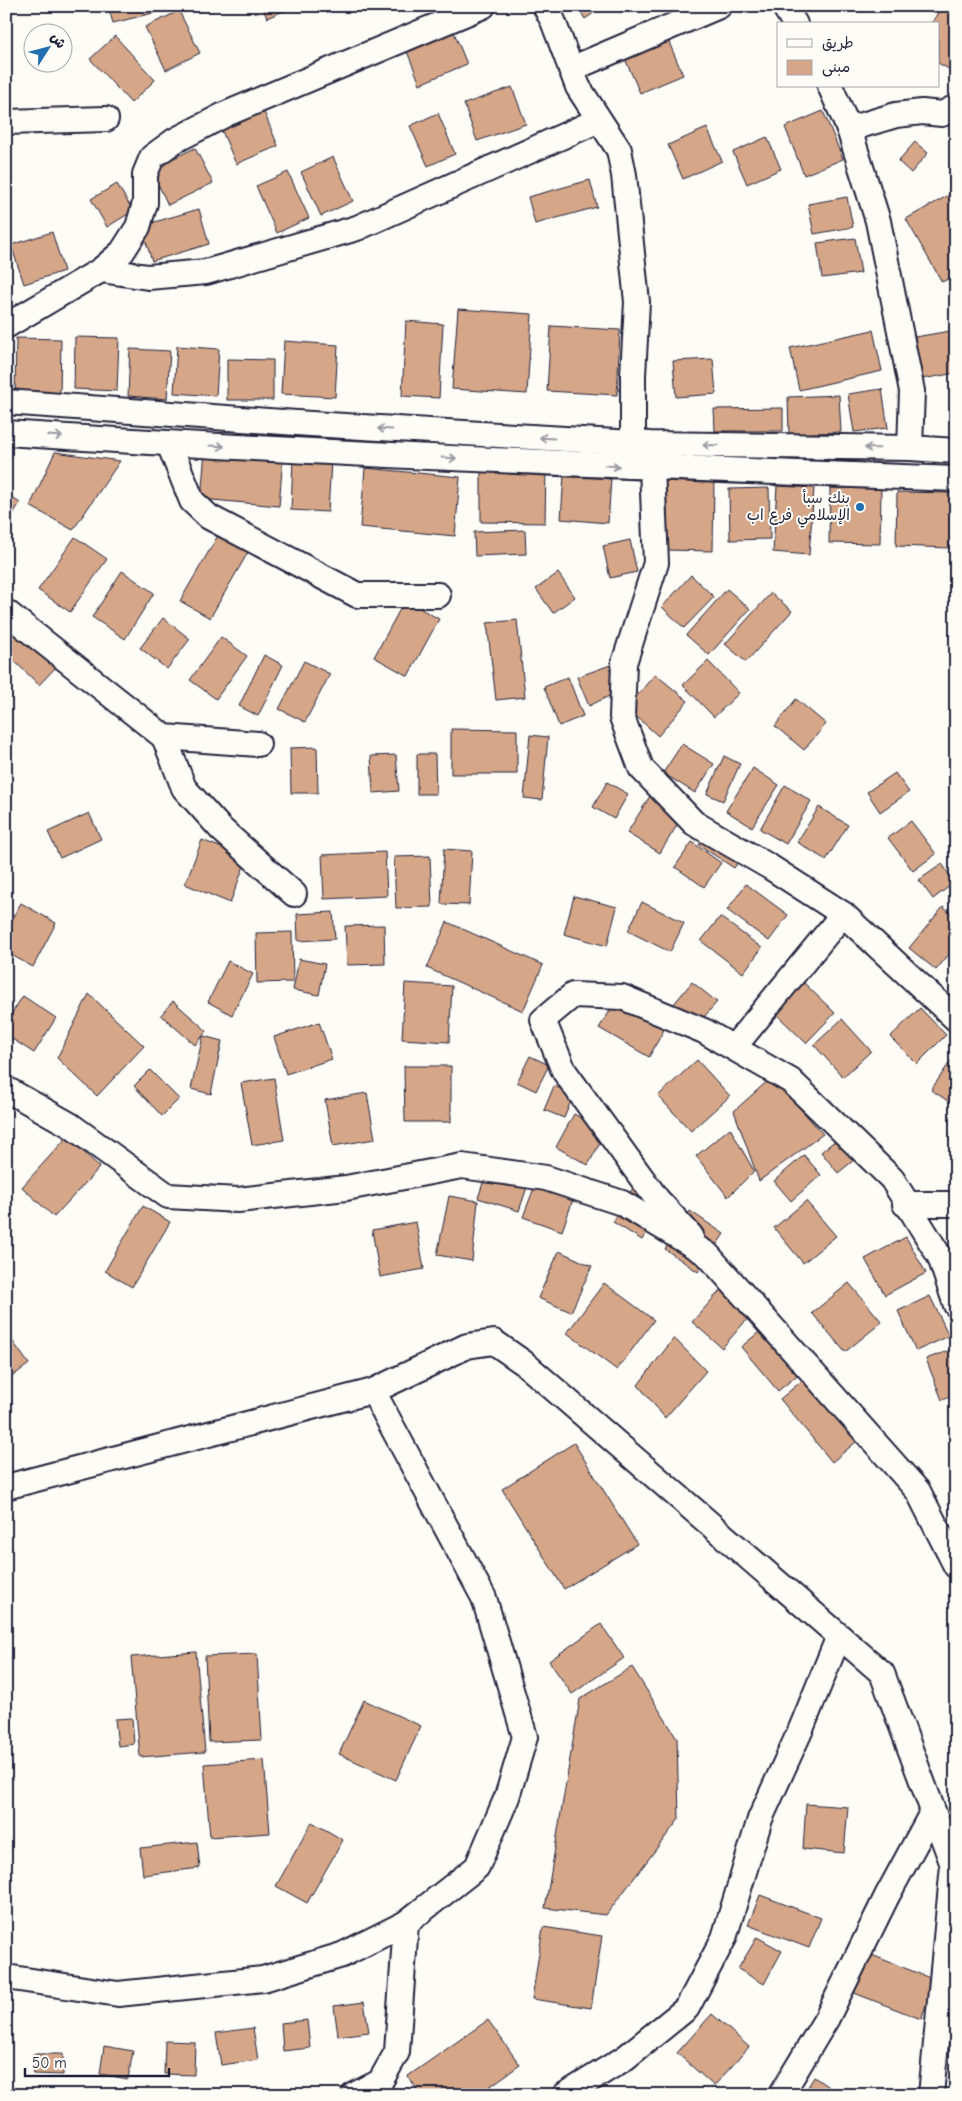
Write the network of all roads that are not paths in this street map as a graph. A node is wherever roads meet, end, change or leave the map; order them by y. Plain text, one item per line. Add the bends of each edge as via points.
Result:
1 (483, 6) edge
2 (545, 6) edge
3 (719, 6) edge
4 (784, 6) edge
5 (794, 22) edge
6 (571, 69) junction
7 (831, 88) edge
8 (956, 108) edge
9 (106, 119) dead end
10 (599, 120) junction
11 (6, 122) edge
12 (850, 128) junction
13 (101, 270) junction
14 (6, 326) edge
15 (6, 402) edge
16 (6, 433) edge
17 (169, 444) junction
18 (633, 444) junction
19 (910, 448) junction
20 (956, 451) edge
21 (652, 468) junction
22 (956, 479) edge
23 (438, 595) dead end
24 (6, 612) edge
25 (164, 736) junction
26 (258, 744) dead end
27 (294, 894) dead end
28 (843, 914) junction
29 (956, 1019) edge
30 (734, 1047) junction
31 (6, 1089) edge
32 (905, 1204) junction
33 (956, 1204) edge
34 (707, 1254) junction
35 (956, 1305) edge
36 (373, 1391) junction
37 (6, 1486) edge
38 (956, 1566) edge
39 (839, 1636) junction
40 (933, 1811) junction
41 (406, 1923) junction
42 (6, 1977) edge
43 (354, 2095) edge
44 (564, 2095) edge
45 (781, 2095) edge
46 (930, 2095) edge

1 - 13 street via 226,114 174,141 152,157 146,174 145,203 138,227 122,252
2 - 6 street
3 - 6 street
4 - 5 street
6 - 10 street
7 - 12 street
8 - 12 street via 942,114 896,115
9 - 11 street
10 - 13 street via 357,228 206,272 148,277
10 - 18 street via 619,150 624,175 637,302
12 - 19 street via 878,221 901,328 912,391
13 - 14 street
18 -> 15 street
16 -> 17 street
17 -> 21 street
17 - 23 street via 192,501 208,517 357,595
19 -> 18 street
19 - 20 street
21 - 22 street
21 - 28 street via 656,563 624,663 622,717 641,768 694,823
24 - 25 street
25 - 26 street
25 - 27 street via 184,788 221,829
28 - 29 street
28 - 30 street
30 - 32 street via 791,1081 892,1180
30 - 34 street via 622,997 574,995 543,1020 564,1071 657,1198
31 - 34 street via 70,1125 168,1196 238,1200 346,1188 462,1166 546,1178 622,1203
32 - 33 street
32 - 35 street via 940,1257
34 - 38 street via 918,1491
36 - 37 street
36 - 39 street via 467,1346 494,1342 524,1363
36 - 41 street via 484,1598 525,1737 507,1797 477,1867
39 - 40 street via 882,1673
39 - 44 street via 760,1819 724,1938 687,2008 626,2058
40 - 45 street via 827,2018
40 - 46 street via 953,1865
41 - 42 street via 342,1955 262,1979 118,1994
41 - 43 street via 397,2052 380,2082

